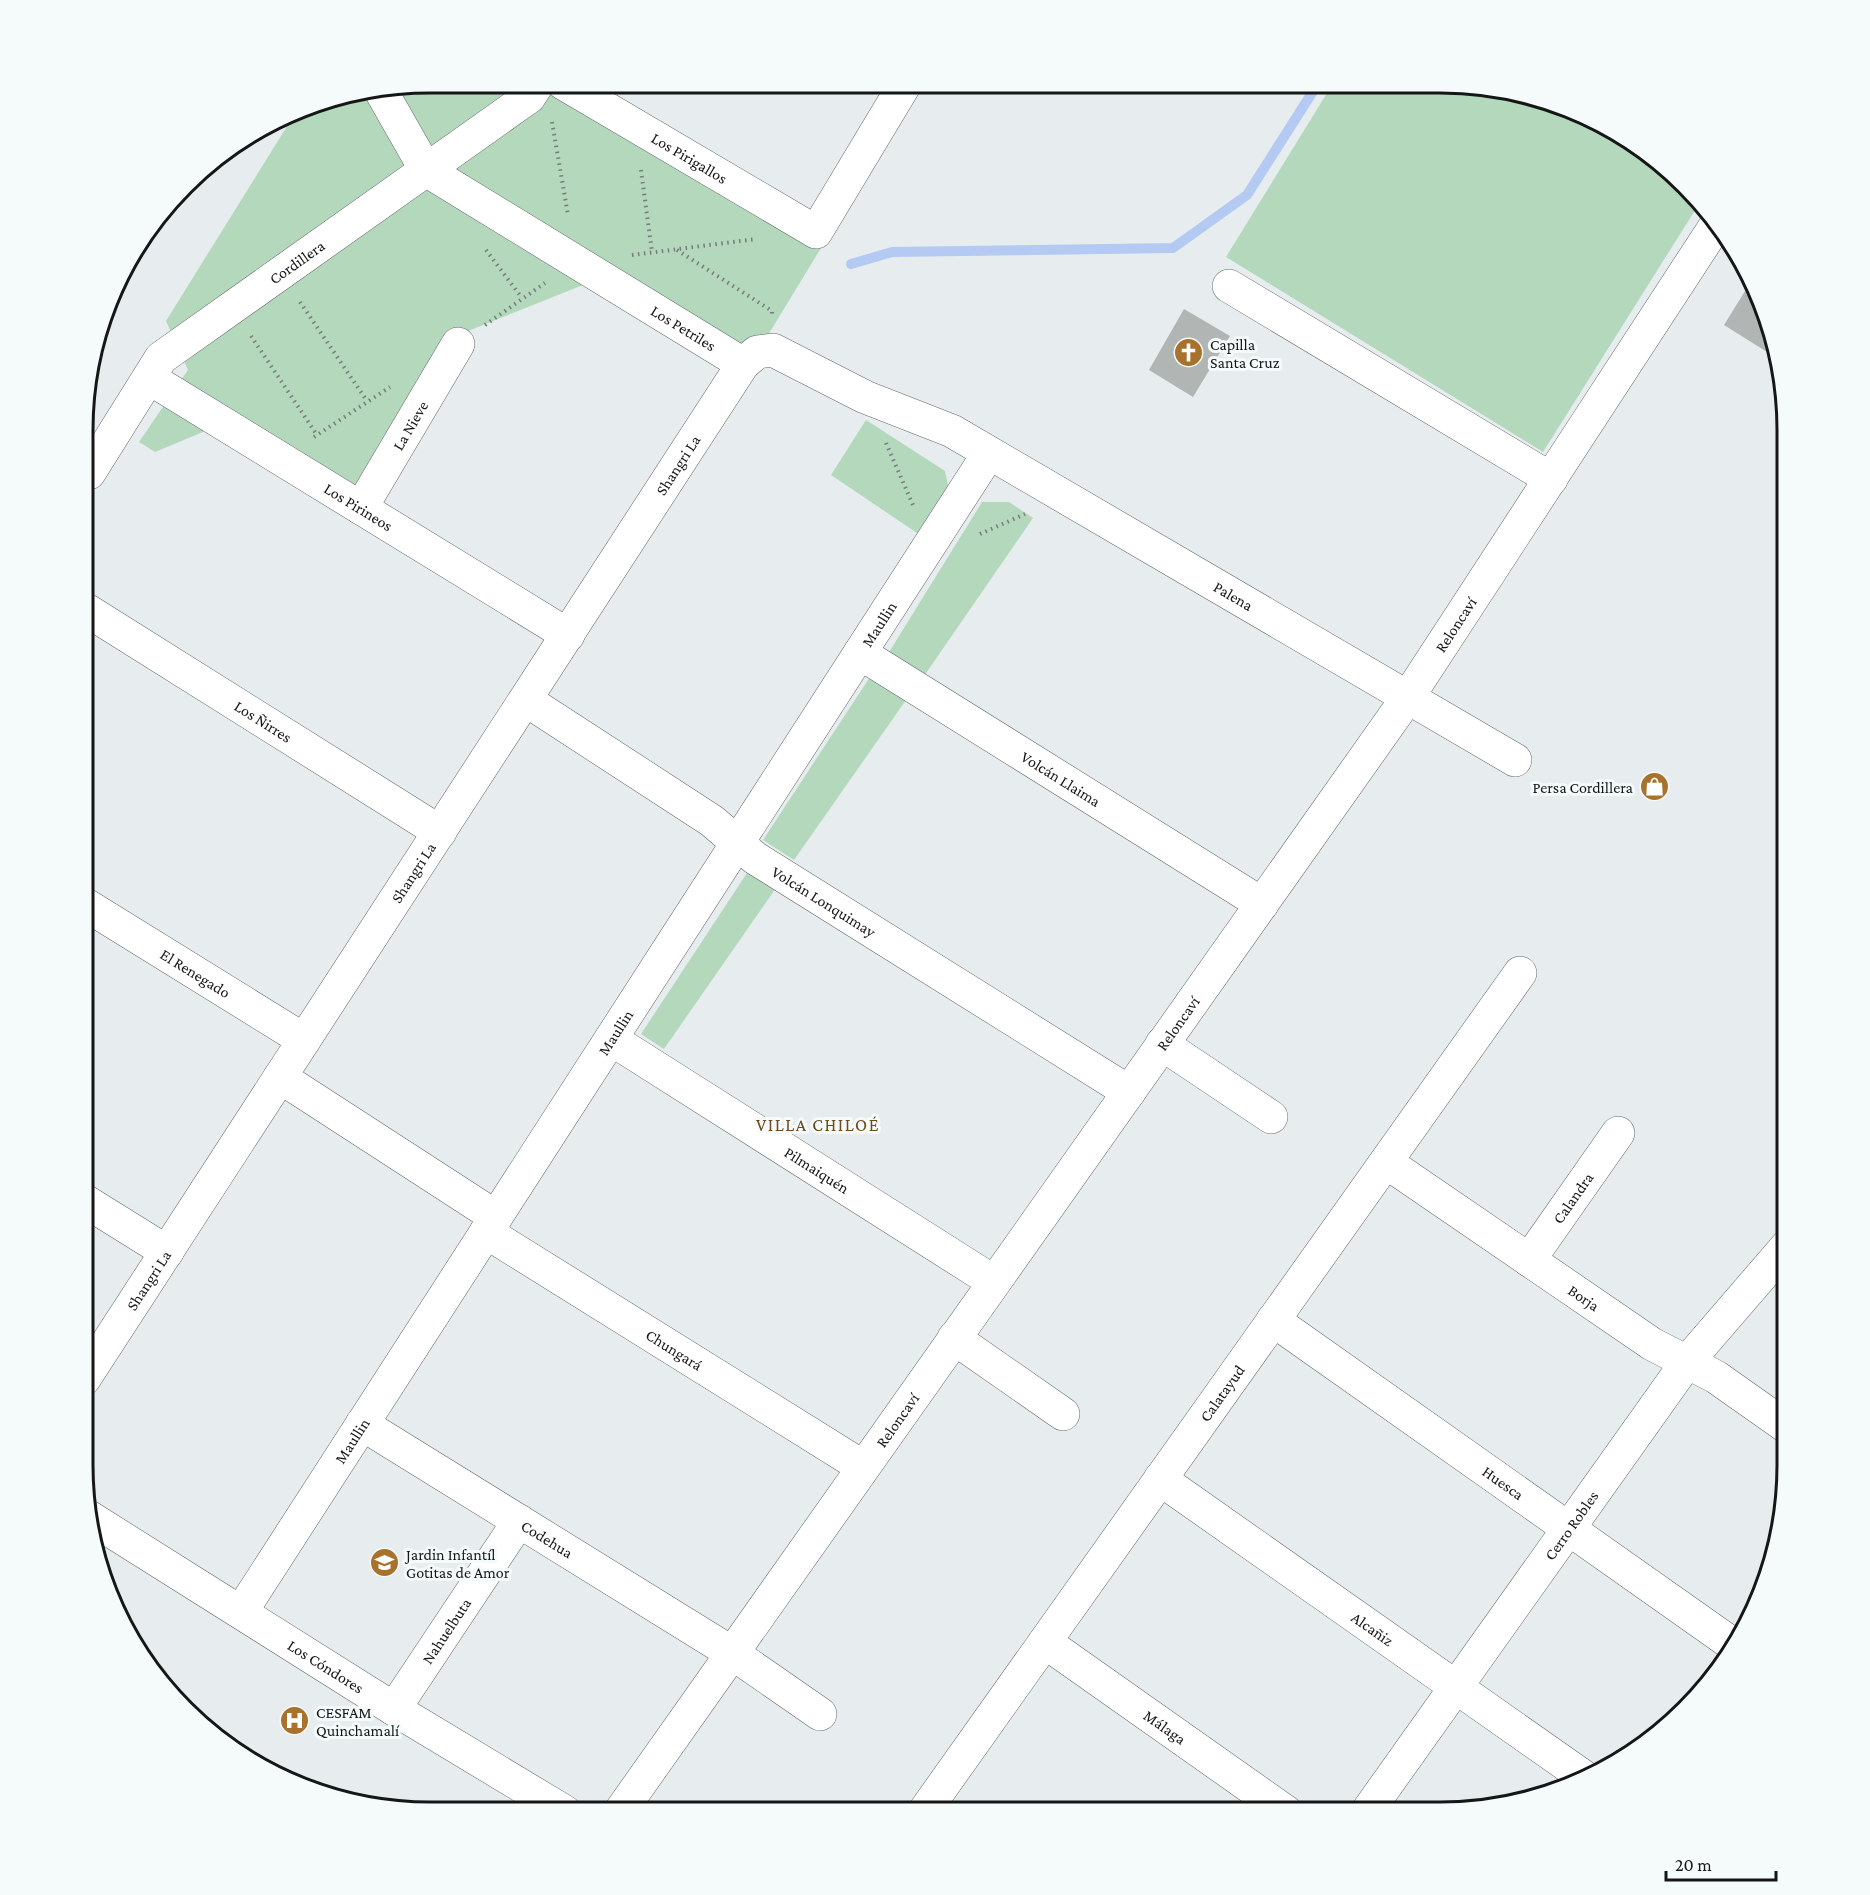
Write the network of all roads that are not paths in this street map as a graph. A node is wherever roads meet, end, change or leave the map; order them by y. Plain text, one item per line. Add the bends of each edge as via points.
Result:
1 (532, 93) edge
2 (580, 93) edge
3 (900, 93) edge
4 (384, 96) edge
5 (426, 170) junction
6 (1712, 232) edge
7 (1229, 286) dead end
8 (458, 344) dead end
9 (743, 364) junction
10 (149, 378) junction
11 (989, 453) junction
12 (93, 465) edge
13 (1551, 479) junction
14 (361, 508) junction
15 (93, 614) edge
16 (568, 635) junction
17 (860, 653) junction
18 (1408, 697) junction
19 (526, 700) junction
20 (1515, 760) dead end
21 (440, 832) junction
22 (737, 843) junction
23 (1262, 904) junction
24 (93, 909) edge
25 (1520, 973) dead end
26 (611, 1039) junction
27 (304, 1040) junction
28 (1162, 1044) junction
29 (280, 1077) junction
30 (1128, 1092) junction
31 (1271, 1117) dead end
32 (1618, 1133) dead end
33 (1386, 1162) junction
34 (93, 1206) edge
35 (491, 1224) junction
36 (167, 1252) junction
37 (1777, 1258) edge
38 (1529, 1260) junction
39 (994, 1282) junction
40 (1273, 1320) junction
41 (954, 1338) junction
42 (1687, 1362) junction
43 (93, 1365) edge
44 (1063, 1414) dead end
45 (1777, 1420) edge
46 (362, 1424) junction
47 (864, 1467) junction
48 (1160, 1479) junction
49 (519, 1521) junction
50 (98, 1523) edge
51 (1568, 1529) junction
52 (241, 1612) junction
53 (1728, 1641) edge
54 (1045, 1642) junction
55 (732, 1653) junction
56 (1456, 1687) junction
57 (394, 1709) junction
58 (820, 1714) dead end
59 (1577, 1772) edge
60 (548, 1802) edge
61 (627, 1802) edge
62 (939, 1802) edge
63 (1272, 1802) edge
64 (1374, 1802) edge

1 - 5 street, Cordillera
2 - 3 street, Los Pirigallos via 816,232
4 - 5 street
5 - 9 street, Los Petriles
5 - 10 street, Cordillera via 161,358
6 - 13 street, Reloncaví
7 - 13 street
8 - 14 street, La Nieve
9 - 11 street, Palena via 757,352 772,350 865,397 952,430
9 - 16 street, Shangri La
10 - 12 street, Cordillera
10 - 14 street, Los Pirineos
11 - 17 street, Maullin
11 - 18 street, Palena
13 - 18 street, Reloncaví
14 - 16 street, Los Pirineos
15 - 21 street, Los Ñirres
16 - 19 street, Shangri La
17 - 22 street, Maullin
17 - 23 street, Volcán Llaima
18 - 20 street, Palena
18 - 23 street, Reloncaví
19 - 21 street, Shangri La
19 - 22 street, Volcán Lonquimay via 712,820
21 - 27 street, Shangri La
22 - 26 street, Maullin
22 - 30 street, Volcán Lonquimay
23 - 28 street, Reloncaví
24 - 27 street, El Renegado
25 - 33 street, Calatayud
26 - 35 street, Maullin
26 - 39 street, Pilmaiquén
27 - 29 street, Shangri La
28 - 30 street, Reloncaví
28 - 31 street
29 - 35 street, Chungará
29 - 36 street, Shangri La
30 - 39 street, Reloncaví
32 - 38 street, Calandra
33 - 38 street, Borja
33 - 40 street, Calatayud
34 - 36 street
35 - 46 street, Maullin
35 - 47 street, Chungará
36 - 43 street, Shangri La
37 - 42 street, Cerro Robles
38 - 42 street, Borja via 1652,1344
39 - 41 street, Reloncaví
40 - 48 street, Calatayud
40 - 51 street, Huesca
41 - 44 street
41 - 47 street, Reloncaví
42 - 45 street, Borja via 1716,1377
42 - 51 street, Cerro Robles
46 - 49 street, Codehua
46 - 52 street, Maullin
47 - 55 street, Reloncaví
48 - 54 street, Calatayud
48 - 56 street, Alcañiz
49 - 55 street, Codehua
49 - 57 street, Nahuelbuta
50 - 52 street, Los Cóndores
51 - 53 street, Huesca
51 - 56 street, Cerro Robles
52 - 57 street, Los Cóndores
54 - 62 street, Calatayud
54 - 63 street, Málaga
55 - 58 street, Codehua
55 - 61 street, Reloncaví
56 - 59 street, Alcañiz
56 - 64 street, Cerro Robles
57 - 60 street, Los Cóndores

